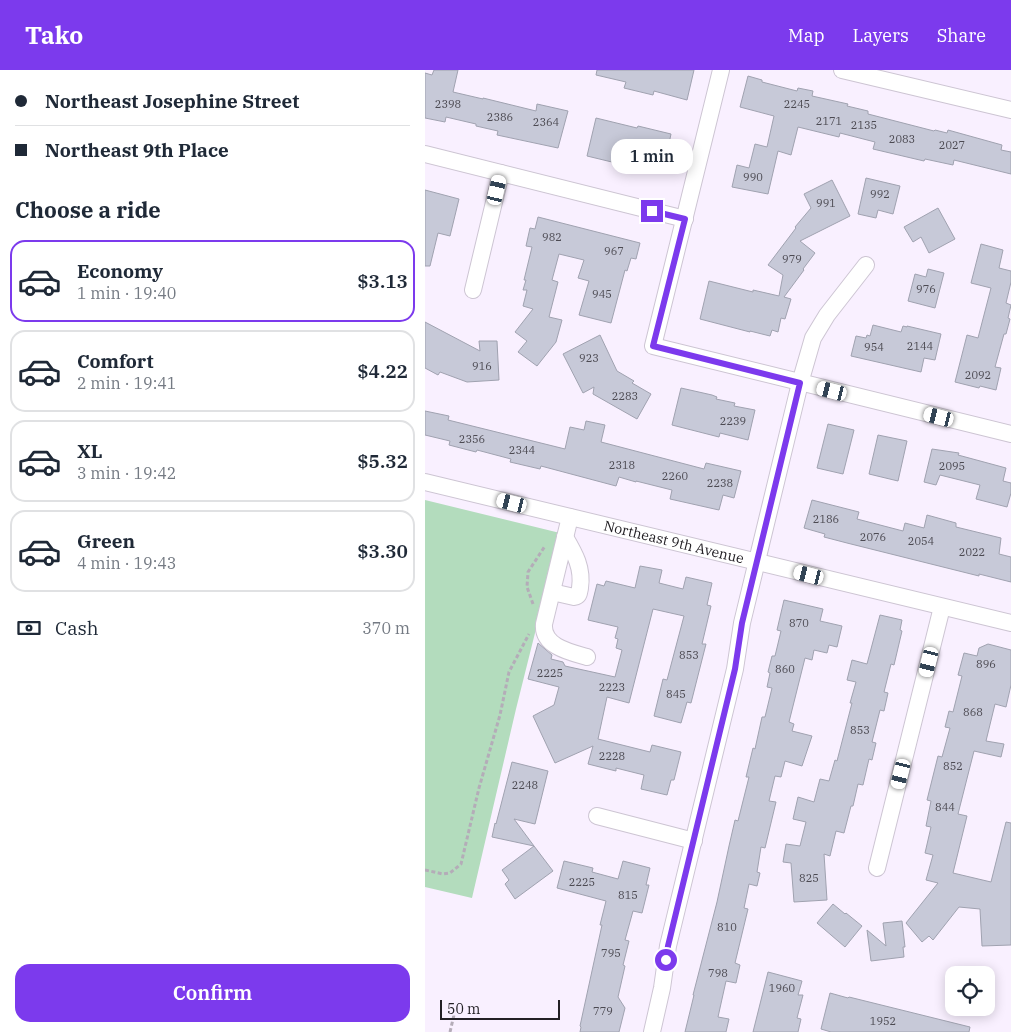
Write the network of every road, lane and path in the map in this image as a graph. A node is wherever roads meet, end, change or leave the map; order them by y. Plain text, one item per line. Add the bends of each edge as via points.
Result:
1 (721, 70) edge
2 (845, 70) edge
3 (1011, 110) edge
4 (425, 154) edge
5 (501, 173) junction
6 (685, 219) junction
7 (866, 265) dead end
8 (473, 290) dead end
9 (800, 383) junction
10 (1011, 434) edge
11 (425, 482) edge
12 (570, 517) junction
13 (565, 537) junction
14 (547, 543) dead end
15 (757, 562) junction
16 (552, 592) junction
17 (942, 607) junction
18 (534, 609) dead end
19 (1011, 623) edge
20 (530, 632) dead end
21 (587, 657) dead end
22 (597, 816) dead end
23 (694, 841) junction
24 (877, 868) dead end
25 (425, 870) edge
26 (454, 1015) dead end
27 (450, 1032) edge
28 (652, 1032) edge

1 - 6 street
2 - 3 street
4 - 5 street
5 - 6 street
5 - 8 street
6 - 9 street via 653,346
7 - 9 street via 813,338
9 - 10 street
9 - 15 street
11 - 12 street, Northeast 9th Avenue
12 - 13 street
12 - 15 street, Northeast 9th Avenue
13 - 16 street
13 - 16 street via 581,570 579,595 574,598
14 - 18 path via 527,572 527,587
15 - 17 street, Northeast 9th Avenue
15 - 23 street
16 - 21 street via 543,630 545,636 560,648
17 - 19 street, Northeast 9th Avenue
17 - 24 street
20 - 25 path via 509,672 461,864 450,873
22 - 23 street
23 - 28 street via 668,946
26 - 27 path

